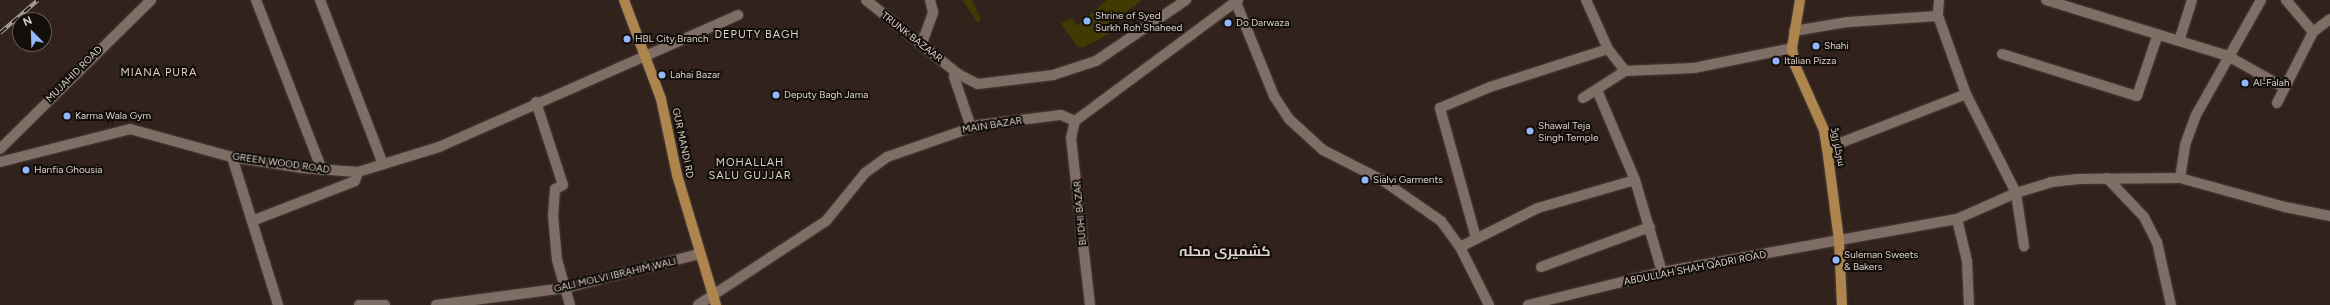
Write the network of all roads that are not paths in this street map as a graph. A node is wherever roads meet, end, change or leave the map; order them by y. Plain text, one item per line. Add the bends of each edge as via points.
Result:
1 (151, 0) edge
2 (256, 0) edge
3 (320, 0) edge
4 (624, 0) edge
5 (866, 0) edge
6 (930, 0) edge
7 (1186, 0) edge
8 (1586, 0) edge
9 (1800, 0) edge
10 (1939, 0) edge
11 (2046, 0) edge
12 (2192, 0) edge
13 (2261, 0) edge
14 (2286, 0) edge
15 (1236, 1) edge
16 (738, 15) dead end
17 (1938, 16) junction
18 (2330, 19) edge
19 (1794, 31) junction
20 (2313, 32) junction
21 (2158, 34) junction
22 (2179, 41) junction
23 (922, 43) junction
24 (1792, 48) junction
25 (1608, 49) junction
26 (2002, 54) dead end
27 (2228, 56) junction
28 (644, 58) junction
29 (1626, 71) junction
30 (958, 74) junction
31 (2283, 87) junction
32 (1597, 90) junction
33 (1966, 94) junction
34 (1583, 98) dead end
35 (536, 102) junction
36 (2277, 103) dead end
37 (1075, 121) junction
38 (971, 127) junction
39 (1828, 148) junction
40 (0, 150) edge
41 (232, 157) junction
42 (0, 162) edge
43 (383, 164) junction
44 (322, 170) junction
45 (358, 172) junction
46 (2107, 178) junction
47 (2180, 178) junction
48 (1635, 180) junction
49 (2016, 193) junction
50 (2330, 216) edge
51 (1957, 219) junction
52 (252, 221) junction
53 (1650, 227) junction
54 (1476, 238) junction
55 (1839, 240) junction
56 (2024, 246) dead end
57 (1460, 247) junction
58 (699, 254) junction
59 (1541, 267) dead end
60 (1662, 272) junction
61 (565, 288) junction
62 (712, 294) junction
63 (278, 305) edge
64 (359, 305) edge
65 (385, 305) edge
66 (436, 305) edge
67 (570, 305) edge
68 (698, 305) edge
69 (716, 305) edge
70 (1090, 305) edge
71 (1489, 305) edge
72 (1528, 305) edge
73 (1842, 305) edge
74 (1969, 305) edge
75 (2171, 305) edge

1 - 40 street, MUJAHID ROAD
2 - 44 street
3 - 43 street
4 - 28 main road, GUR MANDI RD
5 - 23 street, TRUNK BAZAAR
6 - 23 street via 933,12
7 - 30 street, TRUNK BAZAAR via 1096,61 1053,75 978,84
8 - 25 street
9 - 19 main road, سرکلر روڈ
10 - 17 street
11 - 21 street
12 - 22 street
13 - 27 street
14 - 20 street
15 - 37 street
15 - 57 street via 1274,96 1301,132 1323,150 1359,167 1425,208 1441,221
16 - 28 street, GREEN WOOD ROAD
17 - 19 street via 1848,22
17 - 33 street
18 - 20 street
19 - 24 main road, سرکلر روڈ
20 - 31 street
21 - 22 street
21 - 26 street via 2138,96
22 - 27 street
23 - 30 street, TRUNK BAZAAR
24 - 29 street via 1694,68
24 - 39 main road, سرکلر روڈ via 1795,65
25 - 29 street
25 - 54 street via 1490,87 1440,108
27 - 31 street
27 - 47 street via 2196,115 2185,145
28 - 35 street, GREEN WOOD ROAD
28 - 58 main road, GUR MANDI RD via 662,99
29 - 32 street
30 - 38 street via 954,78
31 - 36 street
32 - 34 street
32 - 48 street
33 - 39 street
33 - 49 street
35 - 43 street, GREEN WOOD ROAD via 439,147
35 - 61 street via 563,185 555,189 554,215 557,260
37 - 38 street, MAIN BAZAR via 1061,115
37 - 70 street, BUDHI BAZAR via 1071,138
38 - 62 street, MAIN BAZAR via 887,157 865,173 826,221
39 - 55 main road, سرکلر روڈ
41 - 42 street, GREEN WOOD ROAD via 130,129
41 - 44 street, GREEN WOOD ROAD
41 - 52 street
43 - 45 street, GREEN WOOD ROAD
44 - 45 street, GREEN WOOD ROAD
45 - 52 street via 355,181
46 - 47 street, ABDULLAH SHAH QADRI ROAD
46 - 49 street, ABDULLAH SHAH QADRI ROAD via 2051,182
46 - 75 street via 2144,217 2157,242
47 - 50 street, ABDULLAH SHAH QADRI ROAD via 2285,207
48 - 53 street
48 - 54 street via 1538,208
49 - 51 street, ABDULLAH SHAH QADRI ROAD
49 - 56 street
51 - 55 street, ABDULLAH SHAH QADRI ROAD
51 - 74 street via 1967,261
52 - 63 street
53 - 59 street
53 - 60 street
54 - 57 street
55 - 60 street, ABDULLAH SHAH QADRI ROAD
55 - 73 main road, سرکلر روڈ
57 - 71 street
58 - 61 street, GALI MOLVI IBRAHIM WALI
58 - 62 main road, GUR MANDI RD
60 - 72 street, ABDULLAH SHAH QADRI ROAD
61 - 66 street, GALI MOLVI IBRAHIM WALI
61 - 67 street
62 - 68 street, MAIN BAZAR
62 - 69 main road, GUR MANDI RD
64 - 65 street

